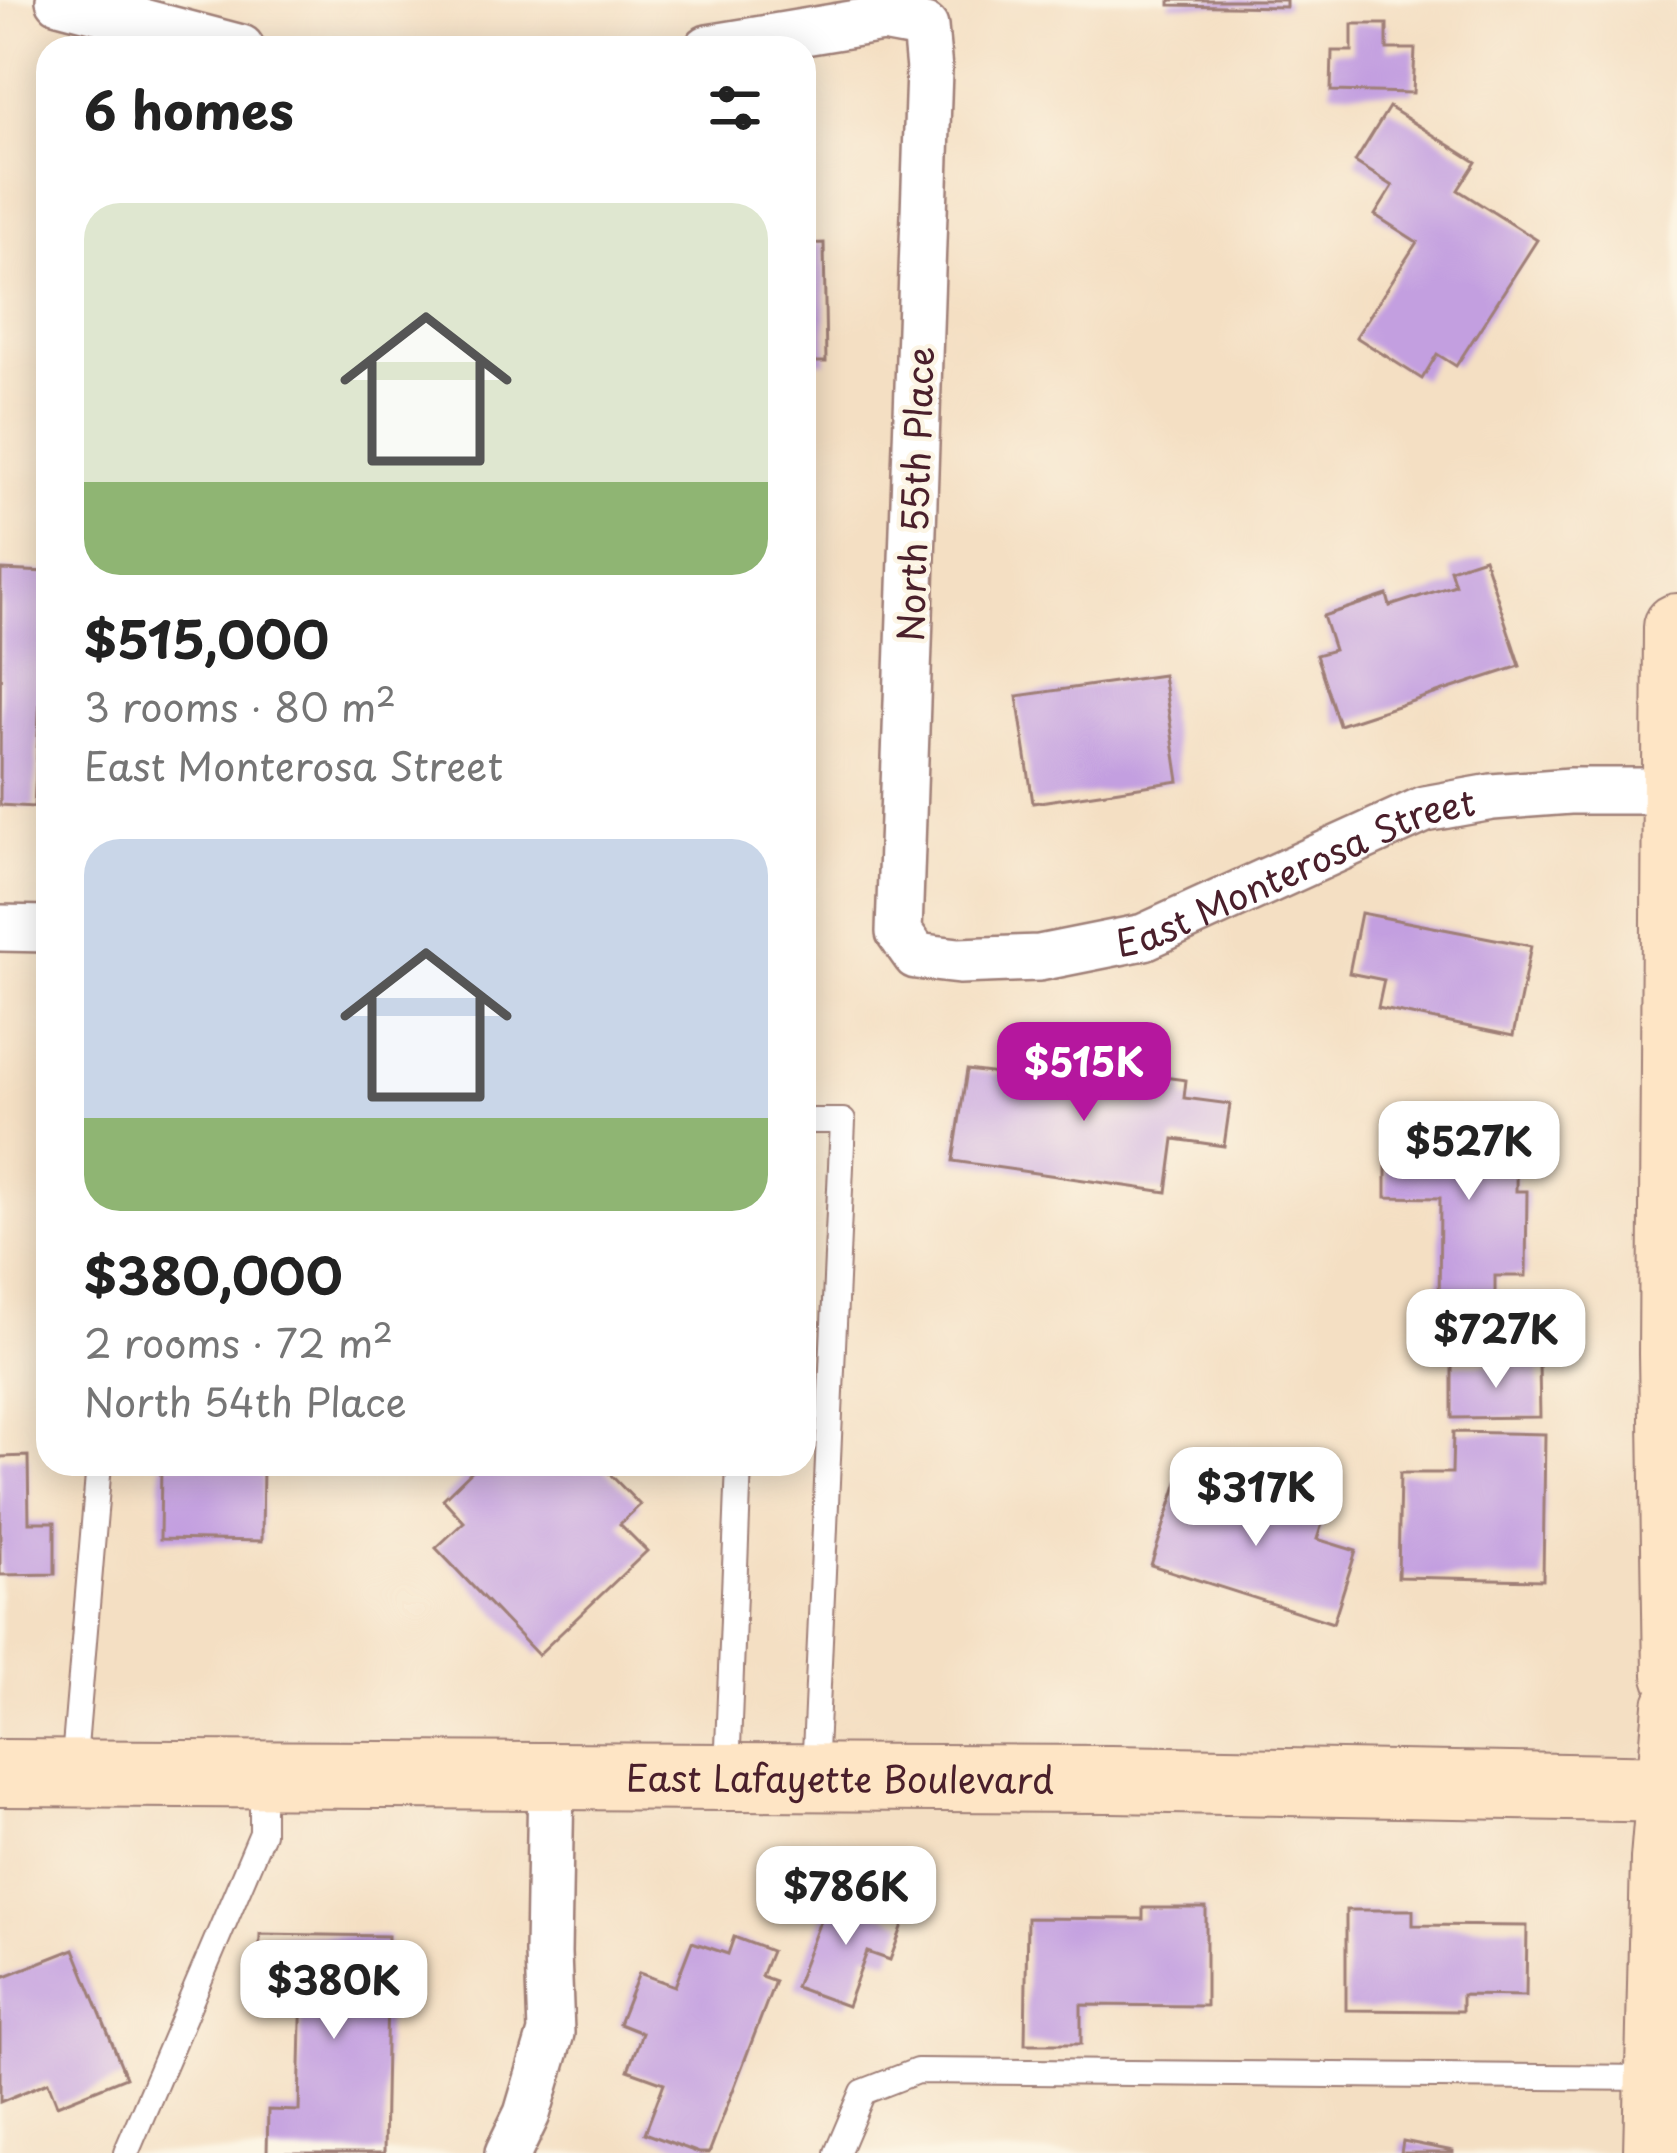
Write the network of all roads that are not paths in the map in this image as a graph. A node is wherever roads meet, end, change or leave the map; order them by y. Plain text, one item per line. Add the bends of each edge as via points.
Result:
1 (59, 0) edge
2 (196, 36) edge
3 (780, 36) edge
4 (1677, 627) edge
5 (1676, 791) edge
6 (0, 928) edge
7 (36, 929) edge
8 (916, 956) joint
9 (816, 1121) edge
10 (1675, 1264) edge
11 (98, 1476) edge
12 (739, 1476) edge
13 (1677, 1675) edge
14 (1677, 1706) edge
15 (0, 1773) edge
16 (73, 1774) junction
17 (262, 1775) junction
18 (551, 1777) junction
19 (726, 1777) junction
20 (814, 1777) junction
21 (1673, 1789) edge
22 (1658, 2078) junction
23 (126, 2153) edge
24 (508, 2153) edge
25 (837, 2153) edge
26 (1657, 2153) edge

1 - 2 street
3 - 8 street, North 55th Place via 882,19 925,27 899,932
4 - 5 street
5 - 8 street, East Monterosa Street via 1531,794 1425,809 1144,937 1039,958
5 - 10 street
6 - 7 street
9 - 20 lane via 843,1121
10 - 13 street
11 - 16 lane
12 - 19 lane
14 - 21 street
15 - 16 street, East Lafayette Boulevard
16 - 17 street, East Lafayette Boulevard
17 - 18 street, East Lafayette Boulevard
17 - 23 lane via 262,1833
18 - 19 street, East Lafayette Boulevard
18 - 24 street via 551,2033
19 - 20 street, East Lafayette Boulevard
20 - 21 street, East Lafayette Boulevard
21 - 22 street
22 - 25 lane via 917,2071 863,2092
22 - 26 street

